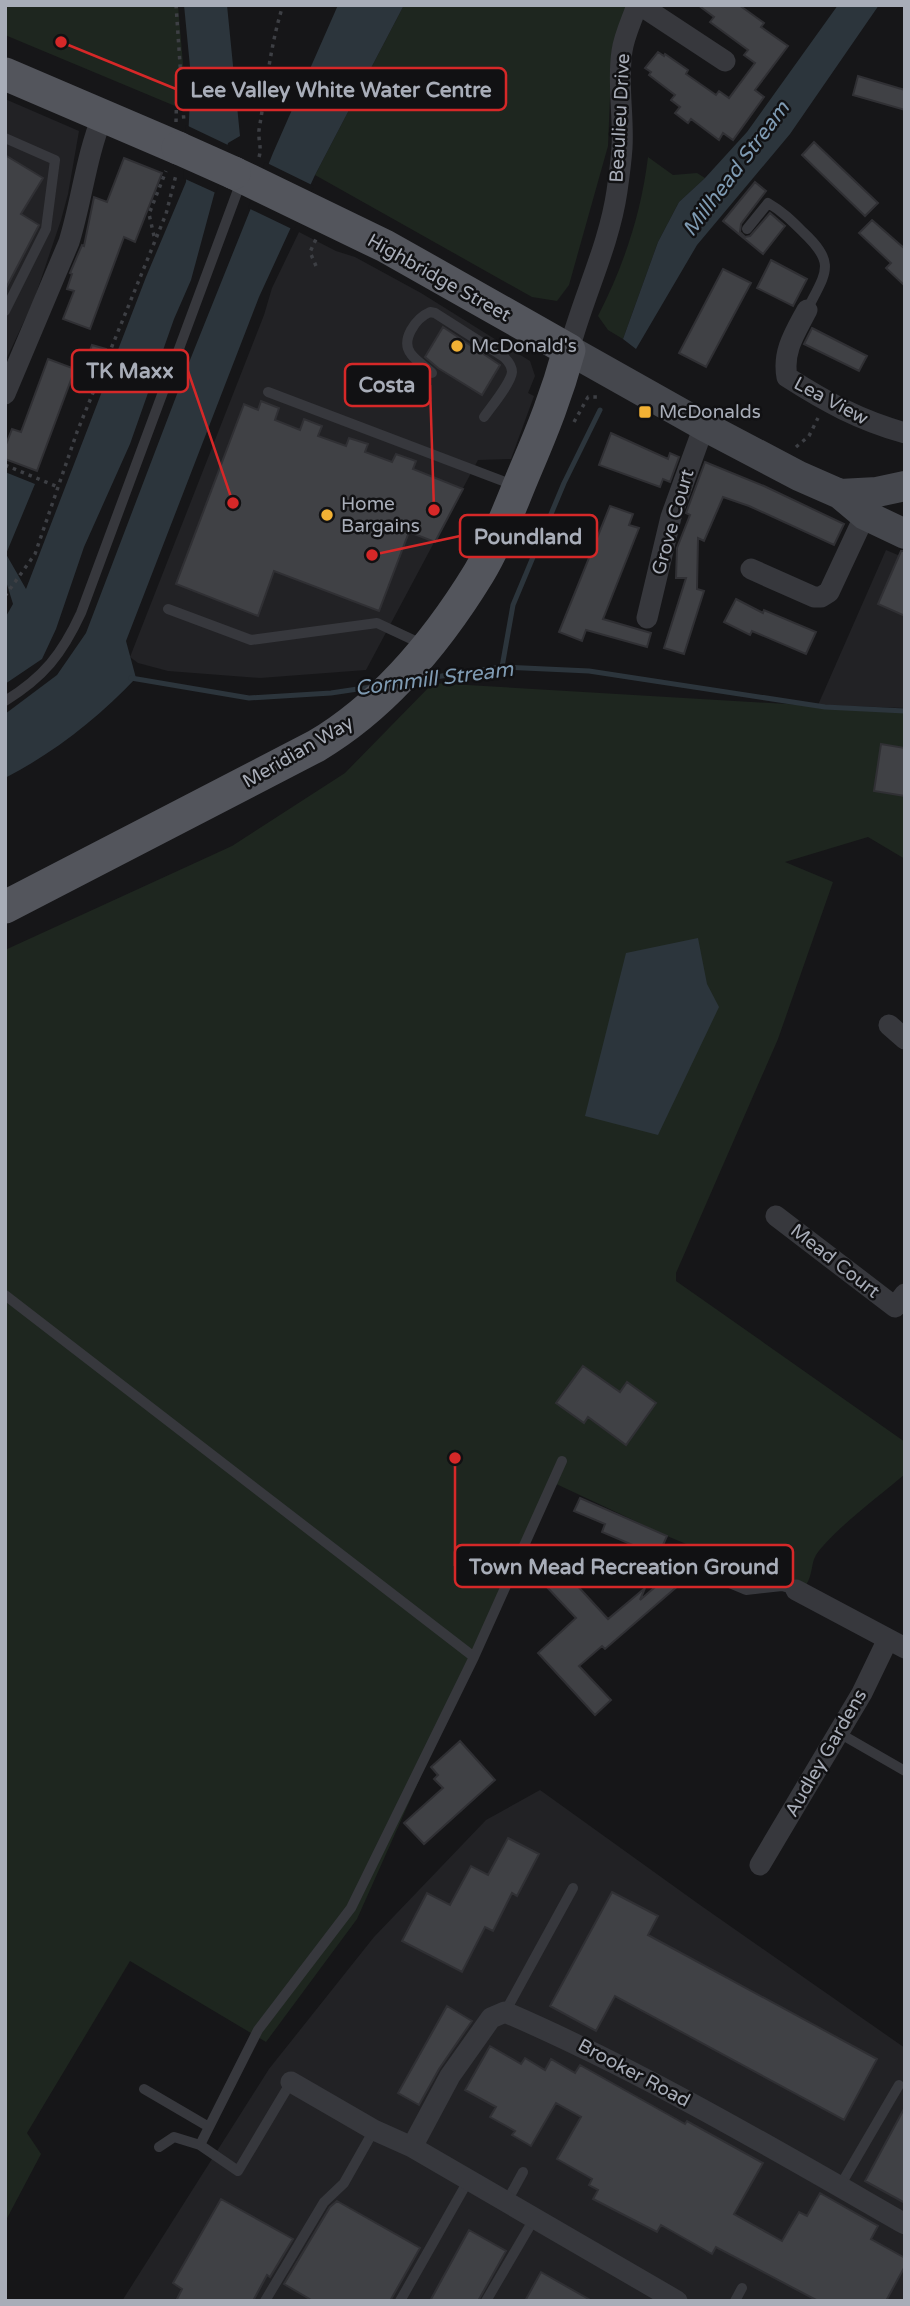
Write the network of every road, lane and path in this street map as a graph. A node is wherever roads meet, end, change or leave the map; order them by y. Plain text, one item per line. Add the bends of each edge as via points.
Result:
1 (176, 5) edge
2 (283, 5) edge
3 (638, 5) edge
4 (725, 61) dead end
5 (5, 74) edge
6 (103, 115) junction
7 (5, 138) edge
8 (174, 146) junction
9 (248, 175) junction
10 (316, 226) junction
11 (747, 229) dead end
12 (316, 266) dead end
13 (807, 310) joint
14 (5, 311) edge
15 (569, 351) junction
16 (432, 373) dead end
17 (268, 392) dead end
18 (5, 394) edge
19 (609, 398) dead end
20 (826, 402) junction
21 (581, 410) dead end
22 (484, 417) dead end
23 (704, 426) junction
24 (905, 433) edge
25 (787, 450) dead end
26 (5, 465) edge
27 (905, 486) edge
28 (58, 487) junction
29 (518, 487) junction
30 (840, 494) junction
31 (865, 515) junction
32 (905, 534) edge
33 (751, 569) dead end
34 (6, 594) edge
35 (168, 609) dead end
36 (647, 618) dead end
37 (426, 646) junction
38 (5, 701) edge
39 (5, 907) edge
40 (776, 1216) dead end
41 (5, 1295) edge
42 (900, 1300) edge
43 (562, 1461) dead end
44 (558, 1561) dead end
45 (796, 1590) joint
46 (896, 1644) edge
47 (474, 1657) junction
48 (839, 1733) junction
49 (905, 1771) edge
50 (760, 1866) dead end
51 (573, 1888) dead end
52 (505, 2012) junction
53 (291, 2082) joint
54 (899, 2085) dead end
55 (144, 2089) dead end
56 (209, 2127) junction
57 (374, 2130) junction
58 (200, 2145) junction
59 (159, 2147) dead end
60 (412, 2147) junction
61 (523, 2172) dead end
62 (468, 2181) junction
63 (840, 2186) junction
64 (506, 2203) junction
65 (534, 2219) junction
66 (905, 2224) edge
67 (742, 2288) dead end
68 (266, 2300) edge
69 (400, 2301) edge
70 (486, 2301) edge
71 (677, 2301) edge
72 (735, 2301) edge

1 - 8 path via 181,76
2 - 9 path via 258,138 262,148
3 - 4 street
3 - 15 street, Beaulieu Drive via 622,50 622,147 616,195
5 - 6 main road
6 - 8 main road
6 - 18 street via 69,242
7 - 14 lane via 55,160 46,229
8 - 9 main road, Highbridge Street, bridge
8 - 28 path via 149,214 154,238
9 - 10 main road, Highbridge Street
9 - 38 lane via 81,613 50,666
10 - 12 path via 310,253
10 - 15 main road, Highbridge Street via 442,277
11 - 13 lane via 768,204 820,248 824,276
13 - 20 street, Lea View via 784,363 787,377
15 - 23 main road, Highbridge Street
15 - 29 main road, Meridian Way via 556,400
16 - 22 lane via 408,351 418,320 430,312 510,364 509,380
17 - 29 lane
19 - 21 path via 588,397
20 - 24 street, Lea View via 869,423
20 - 25 path via 808,436
23 - 30 main road, Highbridge Street
23 - 36 street, Grove Court via 671,517
26 - 28 path
27 - 30 main road, Highbridge Street
28 - 34 path via 35,554
29 - 37 main road, Meridian Way via 480,571
30 - 31 main road, Highbridge Street
31 - 32 main road, Highbridge Street
31 - 33 street via 829,592 821,597
35 - 37 lane via 251,640 377,622
37 - 39 main road, Meridian Way via 385,695 332,737
40 - 42 street, Mead Court
41 - 47 lane
43 - 47 lane
44 - 45 lane via 674,1560 746,1590 782,1586
45 - 46 street
46 - 48 street, Audley Gardens
47 - 56 lane via 351,1908 258,2030
48 - 49 lane
48 - 50 street, Audley Gardens
51 - 52 lane
52 - 60 street via 491,2018 450,2076
52 - 63 street, Brooker Road via 662,2086
53 - 57 street
53 - 58 lane via 238,2171
54 - 63 lane
55 - 56 lane
56 - 58 lane
57 - 60 street
57 - 68 lane via 344,2183 324,2202
58 - 59 lane via 174,2137
60 - 62 street
61 - 64 lane
62 - 64 street
62 - 69 lane
63 - 66 street, Brooker Road
64 - 65 street
65 - 70 lane
65 - 71 street
67 - 72 lane

